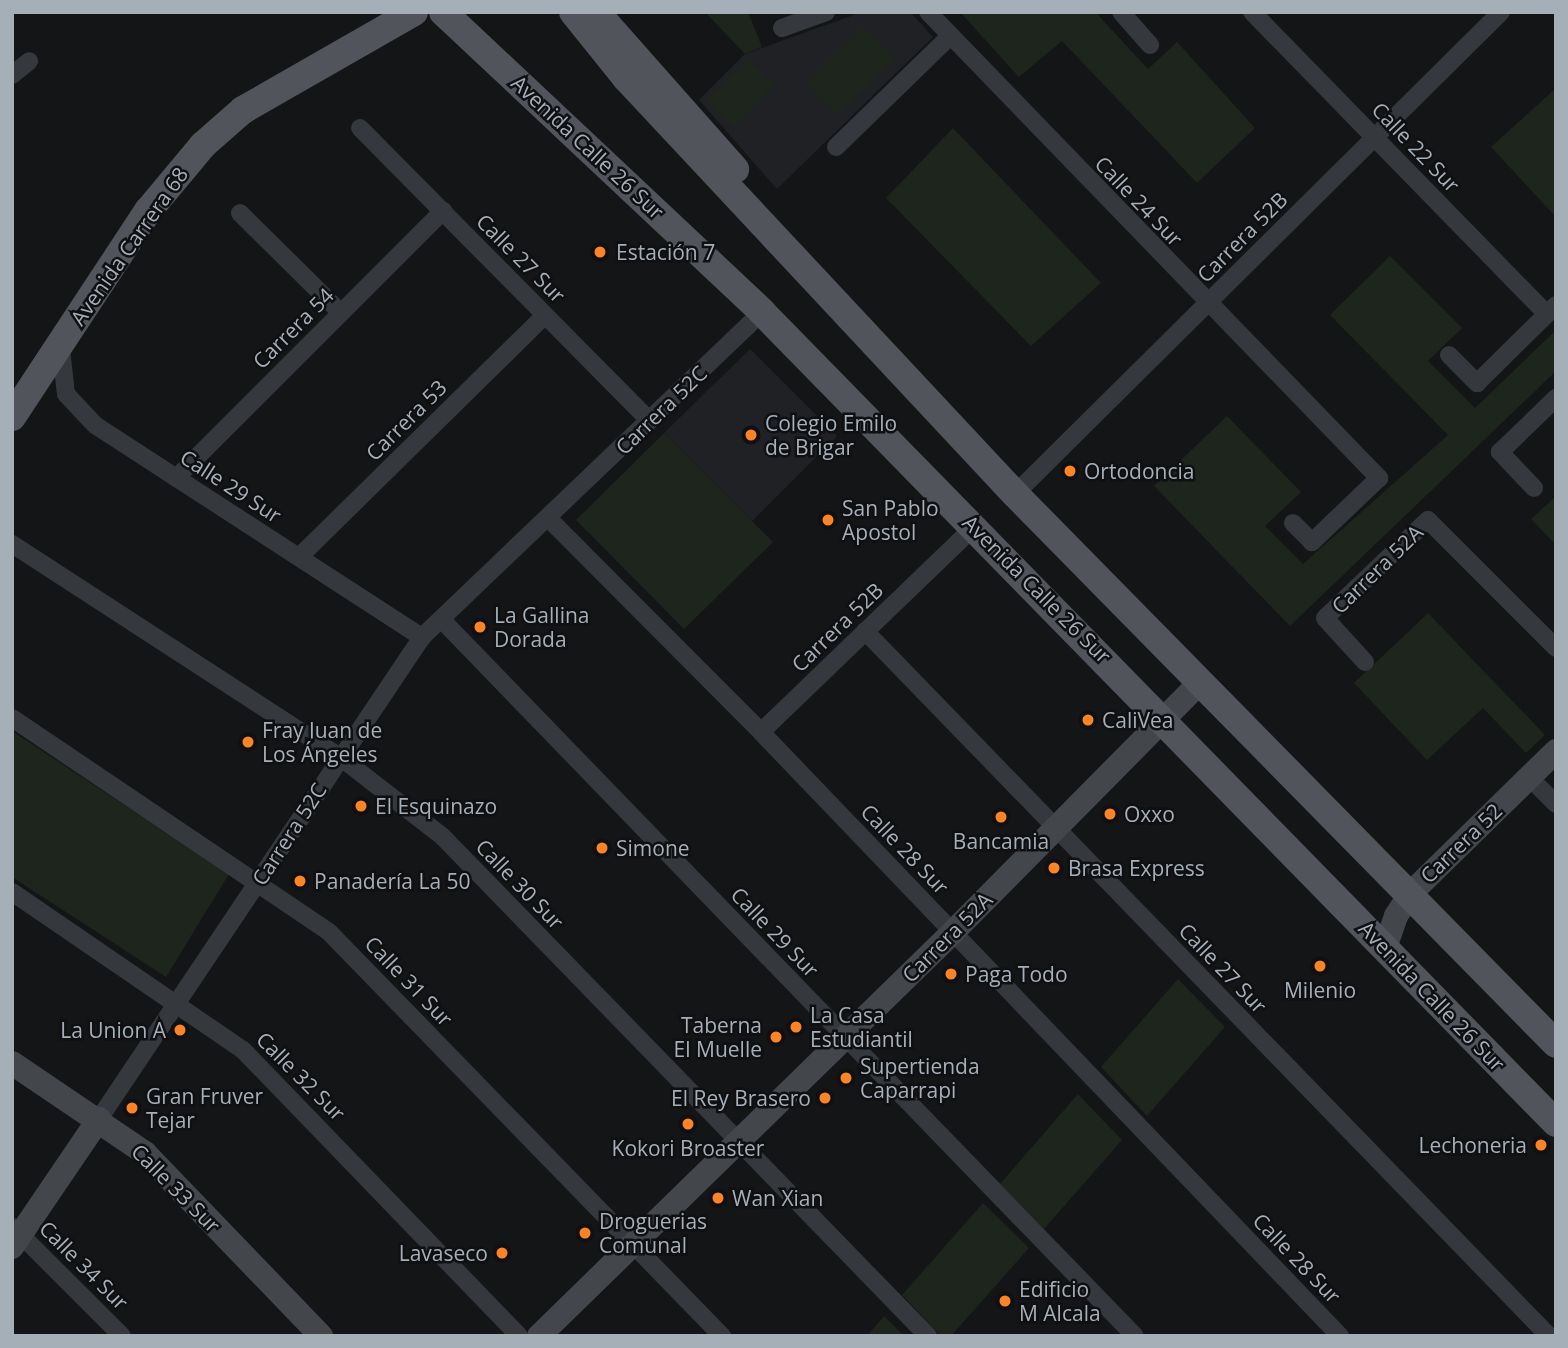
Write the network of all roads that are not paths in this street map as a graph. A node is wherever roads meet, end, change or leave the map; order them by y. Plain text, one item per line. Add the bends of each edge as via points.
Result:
1 (414, 12) edge
2 (443, 12) edge
3 (573, 12) edge
4 (596, 12) edge
5 (826, 12) edge
6 (928, 12) edge
7 (1252, 12) edge
8 (1501, 12) edge
9 (1120, 13) edge
10 (782, 28) dead end
11 (948, 38) junction
12 (1150, 45) dead end
13 (29, 61) dead end
14 (12, 75) edge
15 (360, 128) dead end
16 (1375, 138) junction
17 (836, 148) dead end
18 (443, 211) junction
19 (240, 213) dead end
20 (1207, 303) junction
21 (1551, 310) edge
22 (762, 312) junction
23 (341, 313) junction
24 (545, 315) junction
25 (61, 343) junction
26 (880, 352) junction
27 (1449, 355) dead end
28 (1556, 398) edge
29 (12, 417) edge
30 (650, 421) junction
31 (176, 478) junction
32 (1534, 488) dead end
33 (1016, 495) junction
34 (548, 518) junction
35 (1293, 523) dead end
36 (975, 526) junction
37 (12, 544) edge
38 (299, 557) junction
39 (442, 620) junction
40 (865, 631) junction
41 (422, 638) junction
42 (1556, 648) edge
43 (1365, 662) dead end
44 (1200, 681) junction
45 (12, 718) edge
46 (1164, 718) junction
47 (761, 732) junction
48 (1556, 751) edge
49 (340, 757) junction
50 (1529, 777) junction
51 (1556, 804) edge
52 (1055, 828) junction
53 (257, 882) junction
54 (12, 892) edge
55 (1411, 893) junction
56 (953, 932) junction
57 (1385, 947) junction
58 (178, 1002) junction
59 (845, 1037) junction
60 (1556, 1044) edge
61 (12, 1063) edge
62 (99, 1119) junction
63 (1556, 1123) edge
64 (739, 1141) junction
65 (15, 1236) edge
66 (633, 1245) junction
67 (122, 1336) edge
68 (321, 1336) edge
69 (519, 1336) edge
70 (540, 1336) edge
71 (722, 1336) edge
72 (928, 1336) edge
73 (1135, 1336) edge
74 (1340, 1336) edge
75 (1549, 1336) edge

1 - 25 main road, Avenida Carrera 68 via 243,110 203,145 148,211
2 - 22 main road, Avenida Calle 26 Sur
3 - 26 main road via 626,79
4 - 26 main road via 704,132
5 - 10 street
6 - 11 street, Calle 24 Sur
7 - 16 street, Calle 22 Sur
8 - 16 street, Carrera 52B
9 - 12 street
11 - 17 street
11 - 20 street, Calle 24 Sur
13 - 14 street
15 - 18 street, Calle 27 Sur
16 - 20 street, Carrera 52B
16 - 21 street, Calle 22 Sur
18 - 23 street, Carrera 54
18 - 24 street, Calle 27 Sur
19 - 23 street
20 - 33 street, Carrera 52B
20 - 35 street, Calle 24 Sur via 1379,478 1312,542
21 - 27 street via 1477,383
22 - 30 street, Carrera 52C
22 - 36 main road, Avenida Calle 26 Sur
23 - 31 street, Carrera 54
24 - 30 street, Calle 27 Sur
24 - 38 street, Carrera 53
25 - 29 main road, Avenida Carrera 68
25 - 31 street, Calle 29 Sur via 62,386 77,411
26 - 33 main road
28 - 32 street via 1500,452
30 - 34 street, Carrera 52C
31 - 38 street, Calle 29 Sur
33 - 44 main road
34 - 39 street, Carrera 52C
34 - 47 street, Calle 28 Sur
36 - 40 street, Carrera 52B
36 - 46 main road, Avenida Calle 26 Sur
37 - 49 street, Calle 30 Sur
38 - 41 street, Calle 29 Sur
39 - 41 street, Carrera 52C
39 - 59 street, Calle 29 Sur
40 - 47 street, Carrera 52B
40 - 52 street, Calle 27 Sur
41 - 49 street, Carrera 52C
42 - 43 street, Carrera 52A via 1429,520 1325,618
44 - 46 street, Carrera 52A
44 - 55 main road
45 - 53 street, Calle 31 Sur
46 - 52 street, Carrera 52A
46 - 57 main road, Avenida Calle 26 Sur
47 - 56 street, Calle 28 Sur
48 - 50 street, Carrera 52
49 - 53 street, Carrera 52C
49 - 64 street, Calle 30 Sur via 466,859
50 - 51 street
50 - 55 street, Carrera 52
52 - 56 street, Carrera 52A
52 - 75 street, Calle 27 Sur
53 - 58 street, Carrera 52C
53 - 66 street, Calle 31 Sur via 351,952
54 - 58 street, Calle 32 Sur
55 - 57 street, Carrera 52 via 1396,916
55 - 60 main road
56 - 59 street, Carrera 52A
56 - 74 street, Calle 28 Sur
57 - 63 main road, Avenida Calle 26 Sur
58 - 62 street, Carrera 52C
58 - 69 street, Calle 32 Sur via 243,1050
59 - 64 street, Carrera 52A
59 - 73 street, Calle 29 Sur
61 - 62 street, Calle 33 Sur
62 - 65 street, Carrera 52C
62 - 68 street, Calle 33 Sur via 145,1153
64 - 66 street, Carrera 52A
64 - 72 street, Calle 30 Sur
65 - 67 street, Calle 34 Sur
66 - 70 street, Carrera 52A
66 - 71 street, Calle 31 Sur

